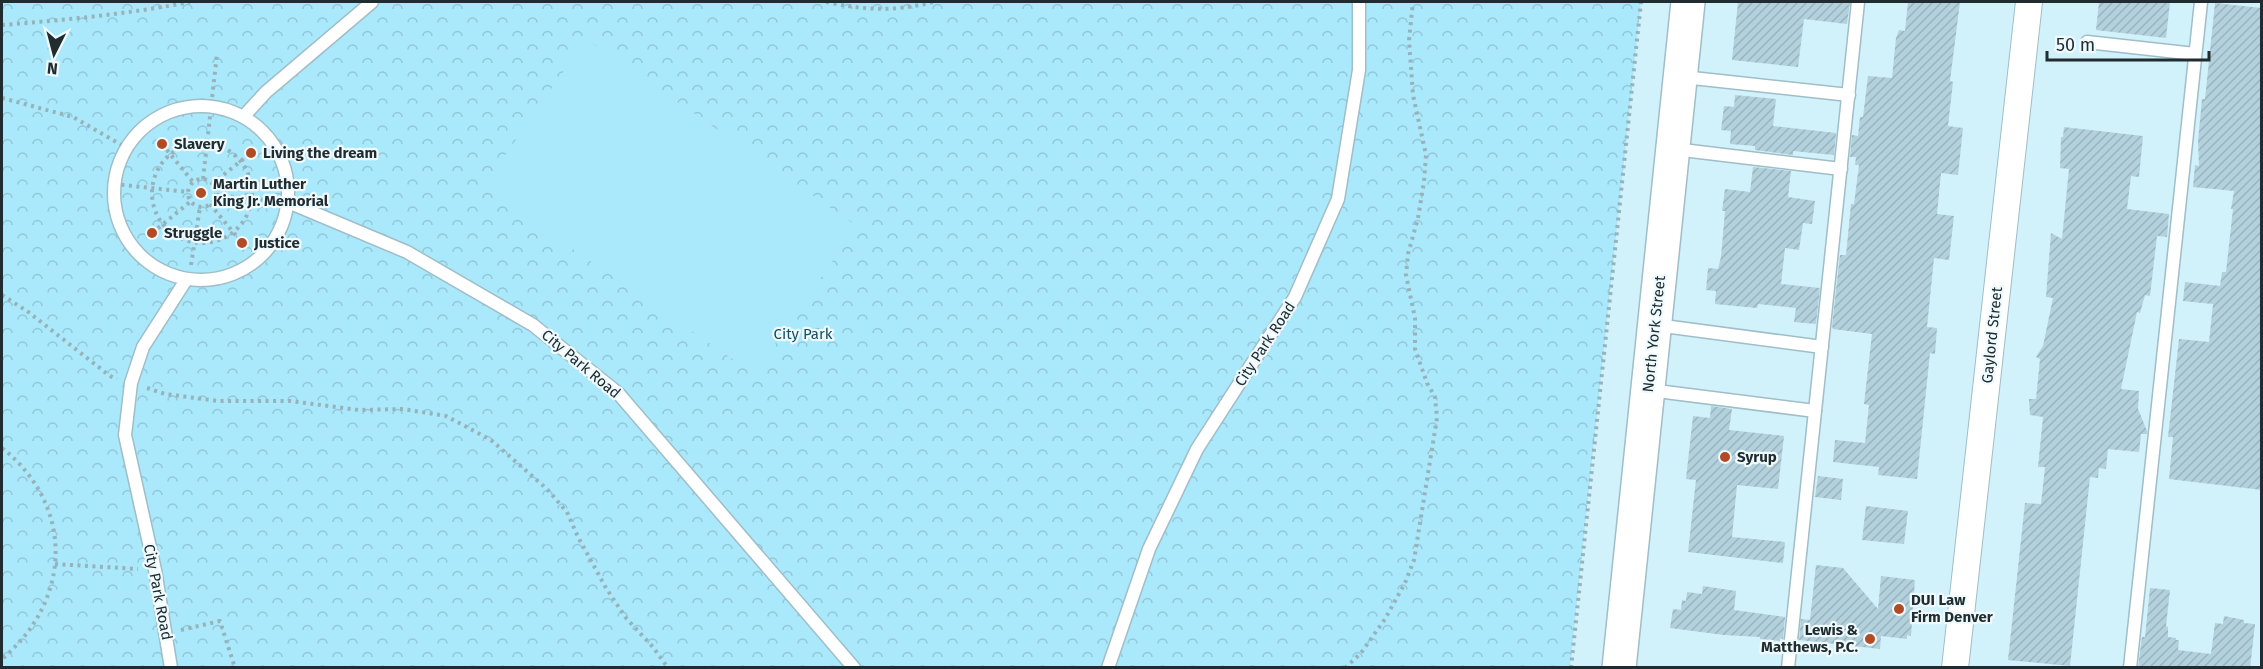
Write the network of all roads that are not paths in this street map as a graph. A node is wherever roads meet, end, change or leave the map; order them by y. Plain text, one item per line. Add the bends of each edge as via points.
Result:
1 (372, 2) edge
2 (1359, 2) edge
3 (1688, 2) edge
4 (1858, 2) edge
5 (2030, 2) edge
6 (2201, 2) edge
7 (2087, 42) dead end
8 (2195, 54) junction
9 (1680, 77) junction
10 (1849, 95) junction
11 (244, 117) junction
12 (1673, 149) junction
13 (1840, 169) junction
14 (288, 202) junction
15 (186, 280) junction
16 (1655, 324) junction
17 (1822, 347) junction
18 (1648, 390) junction
19 (1815, 411) junction
20 (171, 668) edge
21 (854, 668) edge
22 (1108, 668) edge
23 (1619, 668) edge
24 (1788, 668) edge
25 (1955, 668) edge
26 (2130, 668) edge

1 - 11 lane
2 - 22 lane, City Park Road via 1359,69 1338,199 1295,297 1197,449 1149,549
3 - 9 main road, North York Street
4 - 10 lane
5 - 25 street, Gaylord Street
6 - 8 lane
7 - 8 lane
8 - 26 lane
9 - 10 lane
9 - 12 main road, North York Street
10 - 13 lane
11 - 14 lane via 270,138 279,153 289,185
11 - 15 lane via 211,106 194,106 161,116 147,125 127,148 118,167 114,184 124,233 146,260
12 - 13 lane
12 - 16 main road, North York Street
13 - 17 lane
14 - 15 lane via 278,235 256,261 226,277
14 - 21 lane, City Park Road via 407,252 533,325 618,393
15 - 20 lane, City Park Road via 143,347 131,383 126,435
16 - 17 lane
16 - 18 main road, North York Street
17 - 19 lane
18 - 19 lane
18 - 23 main road, North York Street
19 - 24 lane

